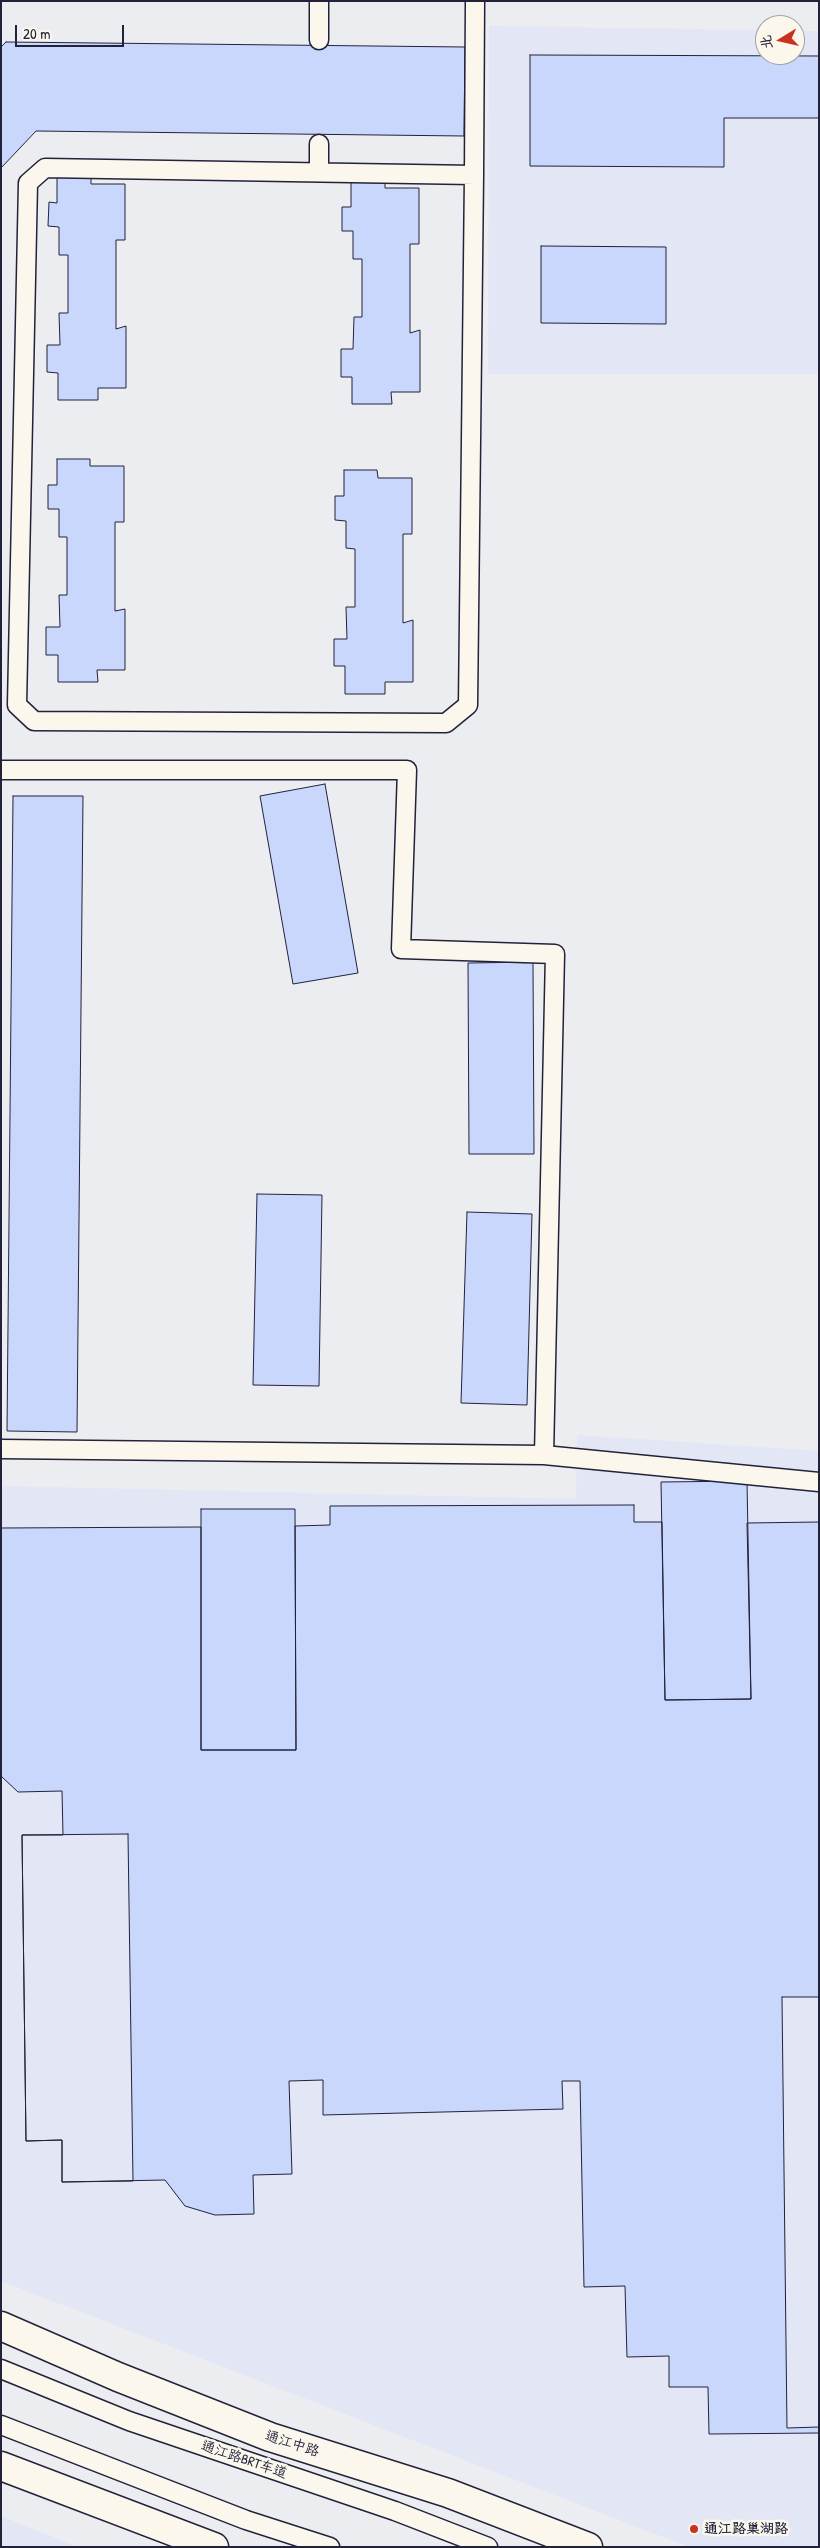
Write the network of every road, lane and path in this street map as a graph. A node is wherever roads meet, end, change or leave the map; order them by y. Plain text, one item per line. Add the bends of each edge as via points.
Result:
1 (319, 1) edge
2 (475, 1) edge
3 (319, 40) dead end
4 (319, 144) dead end
5 (319, 172) junction
6 (474, 175) junction
7 (1, 770) edge
8 (1, 1449) edge
9 (544, 1455) junction
10 (819, 1482) edge
11 (1, 2326) edge
12 (1, 2369) edge
13 (1, 2425) edge
14 (1, 2466) edge
15 (214, 2547) edge
16 (330, 2547) edge
17 (488, 2547) edge
18 (588, 2547) edge

1 - 3 lane
2 - 6 lane
4 - 5 lane
5 - 6 lane
5 - 6 lane via 45,168 28,183 17,705 34,721 446,723 468,704
7 - 9 lane via 406,770 401,949 555,954
8 - 9 lane
9 - 10 lane
11 - 18 main road, 通江中路 via 118,2377 270,2437 448,2493
12 - 17 lane, 通江路BRT车道 via 129,2421 395,2511
13 - 16 lane via 246,2520
14 - 15 main road

